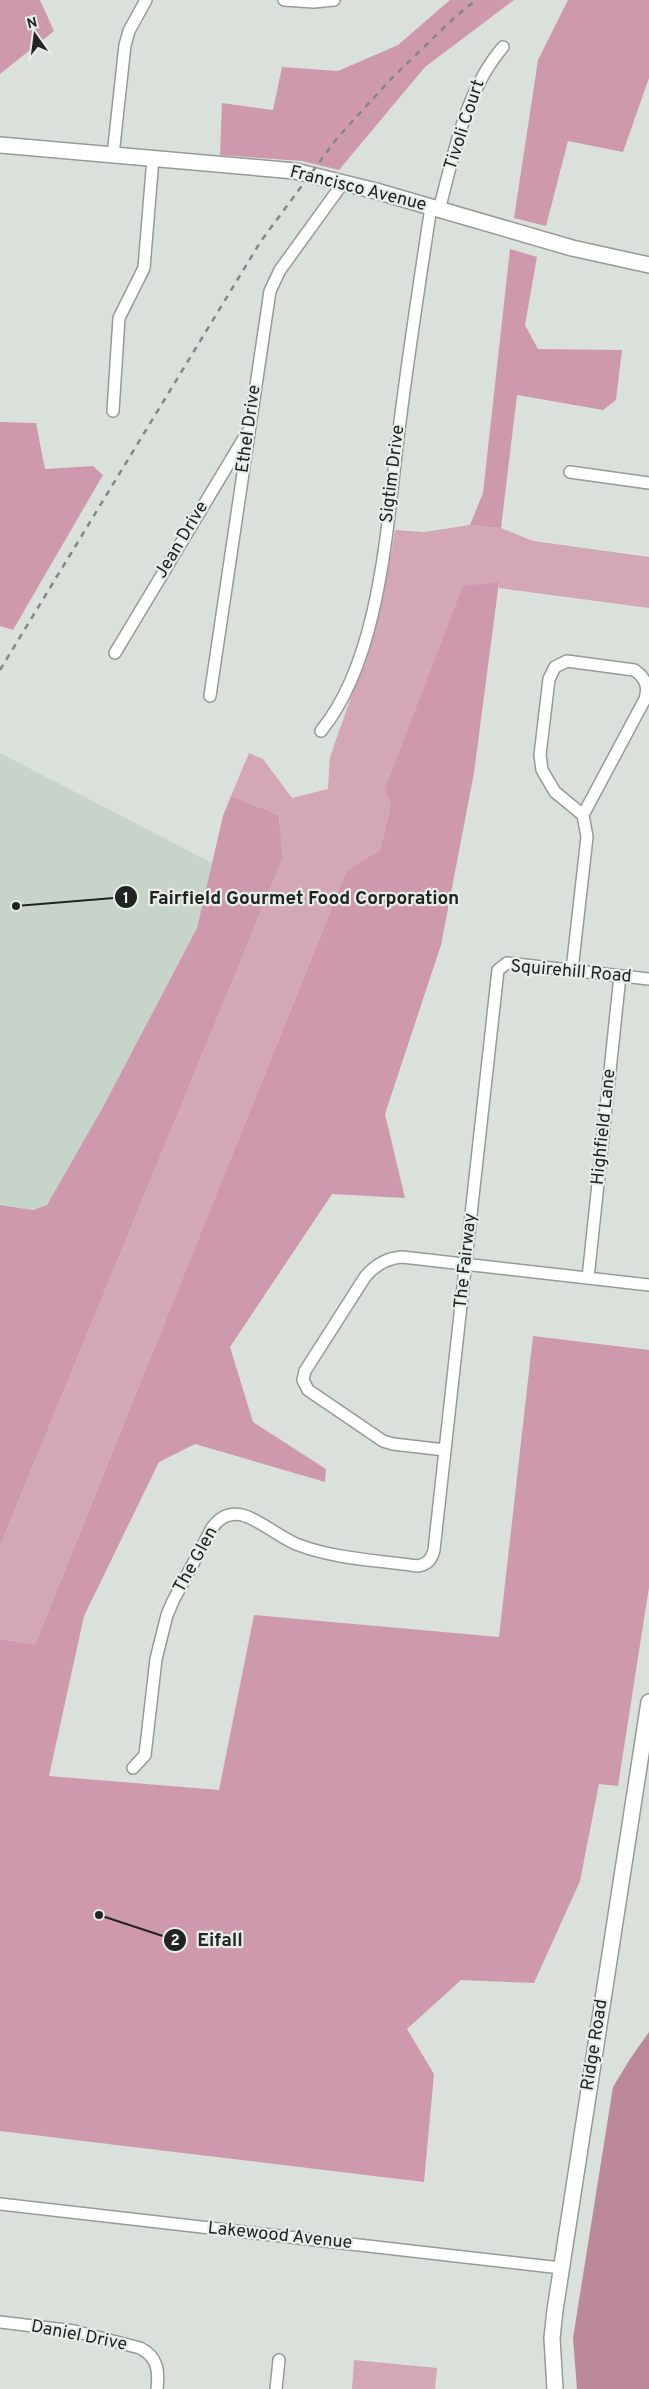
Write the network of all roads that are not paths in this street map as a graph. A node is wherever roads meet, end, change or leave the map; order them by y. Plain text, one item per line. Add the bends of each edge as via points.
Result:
1 (146, 0) edge
2 (284, 0) edge
3 (290, 0) edge
4 (334, 0) edge
5 (502, 47) dead end
6 (0, 144) edge
7 (113, 155) junction
8 (153, 158) junction
9 (343, 183) junction
10 (435, 208) junction
11 (649, 265) edge
12 (113, 411) dead end
13 (250, 428) junction
14 (570, 472) dead end
15 (649, 483) edge
16 (115, 653) dead end
17 (210, 696) dead end
18 (321, 731) dead end
19 (583, 815) junction
20 (572, 970) junction
21 (497, 973) joint
22 (620, 976) junction
23 (649, 979) edge
24 (466, 1264) junction
25 (588, 1278) junction
26 (649, 1285) edge
27 (446, 1450) junction
28 (434, 1550) joint
29 (649, 1702) edge
30 (133, 1768) dead end
31 (0, 2204) edge
32 (561, 2268) junction
33 (0, 2322) edge
34 (279, 2360) dead end
35 (157, 2389) edge
36 (276, 2389) edge
37 (555, 2389) edge

1 - 7 street via 129,31 125,46
2 - 3 street
3 - 4 street
5 - 10 street, Tivoli Court via 475,87
6 - 7 main road, Francisco Avenue
7 - 8 main road, Francisco Avenue
8 - 9 main road, Francisco Avenue via 295,171
8 - 12 street via 144,268 119,318
9 - 10 main road, Francisco Avenue
9 - 13 street, Ethel Drive via 280,270 270,291
10 - 11 main road, Francisco Avenue via 572,248
10 - 18 street, Sigtim Drive via 374,604 353,674 335,713
13 - 16 street, Jean Drive
13 - 17 street, Ethel Drive
14 - 15 street
19 - 19 street via 647,690 642,676 634,670 567,661 555,667 549,679 540,762 551,787
19 - 20 street via 587,837
20 - 21 street, Squirehill Road via 507,963
20 - 22 street, Squirehill Road
21 - 24 street, The Fairway
22 - 23 street, Squirehill Road
22 - 25 street, Highfield Lane
24 - 25 street
24 - 27 street, The Fairway
24 - 27 street via 402,1257 381,1262 365,1278 307,1368 303,1380 308,1390 377,1437 393,1444
25 - 26 street
27 - 28 street, The Fairway
28 - 30 street, The Glen via 431,1559 420,1566 340,1556 296,1544 241,1515 219,1520 167,1615 156,1659 145,1755
29 - 32 main road, Ridge Road
31 - 32 street, Lakewood Avenue
32 - 37 main road, Ridge Road via 552,2338
33 - 35 street, Daniel Drive via 74,2331 140,2348 152,2357 157,2366
34 - 36 street

